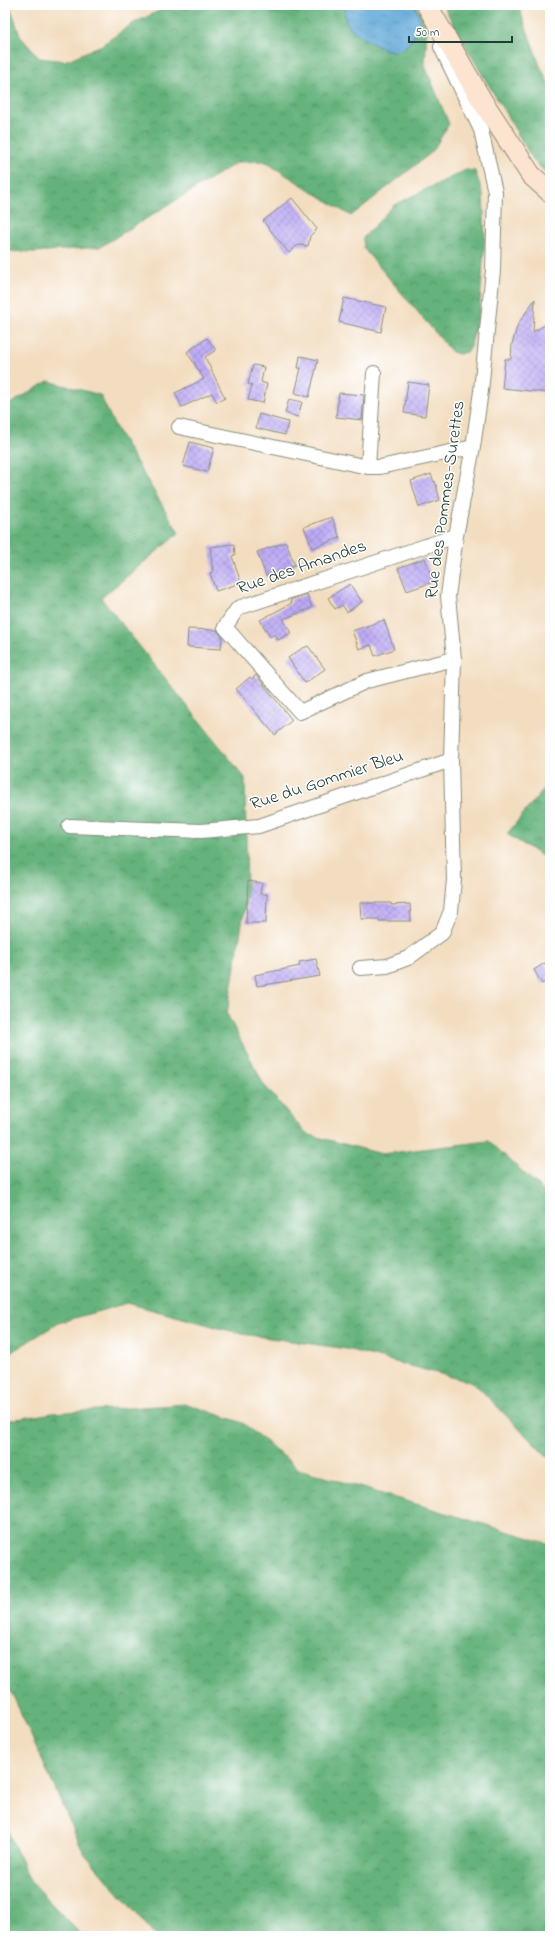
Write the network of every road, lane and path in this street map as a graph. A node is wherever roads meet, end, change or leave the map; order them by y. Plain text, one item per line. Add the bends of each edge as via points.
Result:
1 (429, 10) edge
2 (550, 192) edge
3 (374, 372) dead end
4 (179, 427) dead end
5 (473, 448) junction
6 (368, 467) junction
7 (456, 536) junction
8 (454, 659) junction
9 (451, 760) junction
10 (69, 826) dead end
11 (360, 968) dead end

1 - 2 main road via 481,99 527,169
1 - 5 street, Rue des Pommes-Surettes via 438,40 481,130 495,192 493,270 482,386
3 - 6 street
4 - 6 street
5 - 6 street via 380,467
5 - 7 street, Rue des Pommes-Surettes
7 - 8 street, Rue des Pommes-Surettes via 448,596
7 - 8 street, Rue des Amandes via 238,608 225,627 300,712 366,681
8 - 9 street, Rue des Pommes-Surettes
9 - 10 street, Rue du Gommier Bleu via 259,826 201,831
9 - 11 street, Rue des Pommes-Surettes via 454,880 451,911 442,933 408,958 387,966

